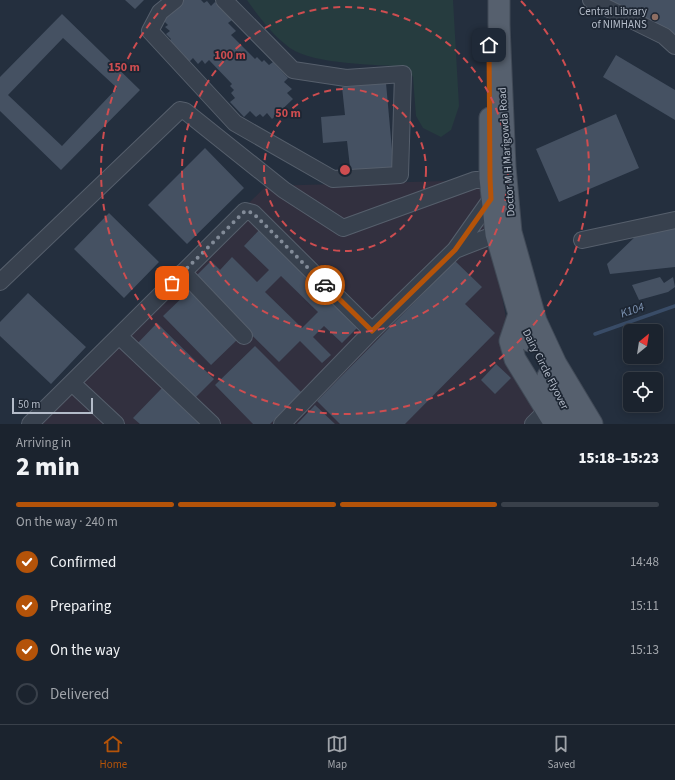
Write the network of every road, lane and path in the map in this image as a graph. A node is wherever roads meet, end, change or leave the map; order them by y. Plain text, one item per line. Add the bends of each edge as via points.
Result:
1 (175, 0) edge
2 (224, 0) edge
3 (489, 0) edge
4 (499, 0) edge
5 (591, 0) edge
6 (675, 46) edge
7 (490, 178) junction
8 (491, 199) junction
9 (675, 220) edge
10 (496, 234) junction
11 (582, 240) dead end
12 (455, 250) junction
13 (183, 272) junction
14 (0, 282) edge
15 (524, 307) junction
16 (372, 331) junction
17 (120, 336) junction
18 (244, 336) dead end
19 (72, 383) junction
20 (545, 419) edge
21 (30, 424) edge
22 (116, 424) edge
23 (212, 424) edge
24 (282, 424) edge
25 (575, 424) edge
26 (592, 424) edge
27 (608, 424) edge

1 - 2 lane via 160,12 150,31 235,123 333,179 400,175 404,74 346,78 293,70
3 - 7 main road, Doctor M H Marigowda Road
4 - 15 main road, Doctor M H Marigowda Road via 505,167 511,232
5 - 6 lane via 664,36
7 - 8 main road, Doctor M H Marigowda Road
7 - 14 lane via 475,180 343,228 284,190 185,111 180,110
8 - 10 main road, Doctor M H Marigowda Road
8 - 12 lane
9 - 11 lane
10 - 12 lane
10 - 15 main road, Doctor M H Marigowda Road
12 - 16 lane
13 - 16 lane via 245,211 249,211
13 - 17 lane
13 - 18 lane
15 - 20 main road via 510,341 515,359
15 - 25 main road, Dairy Circle Flyover via 528,336 562,404
15 - 26 main road, Dairy Circle Flyover via 536,321 556,364
15 - 27 main road via 547,317 571,365
16 - 24 lane
17 - 19 lane
17 - 23 lane
19 - 21 lane
19 - 22 lane

